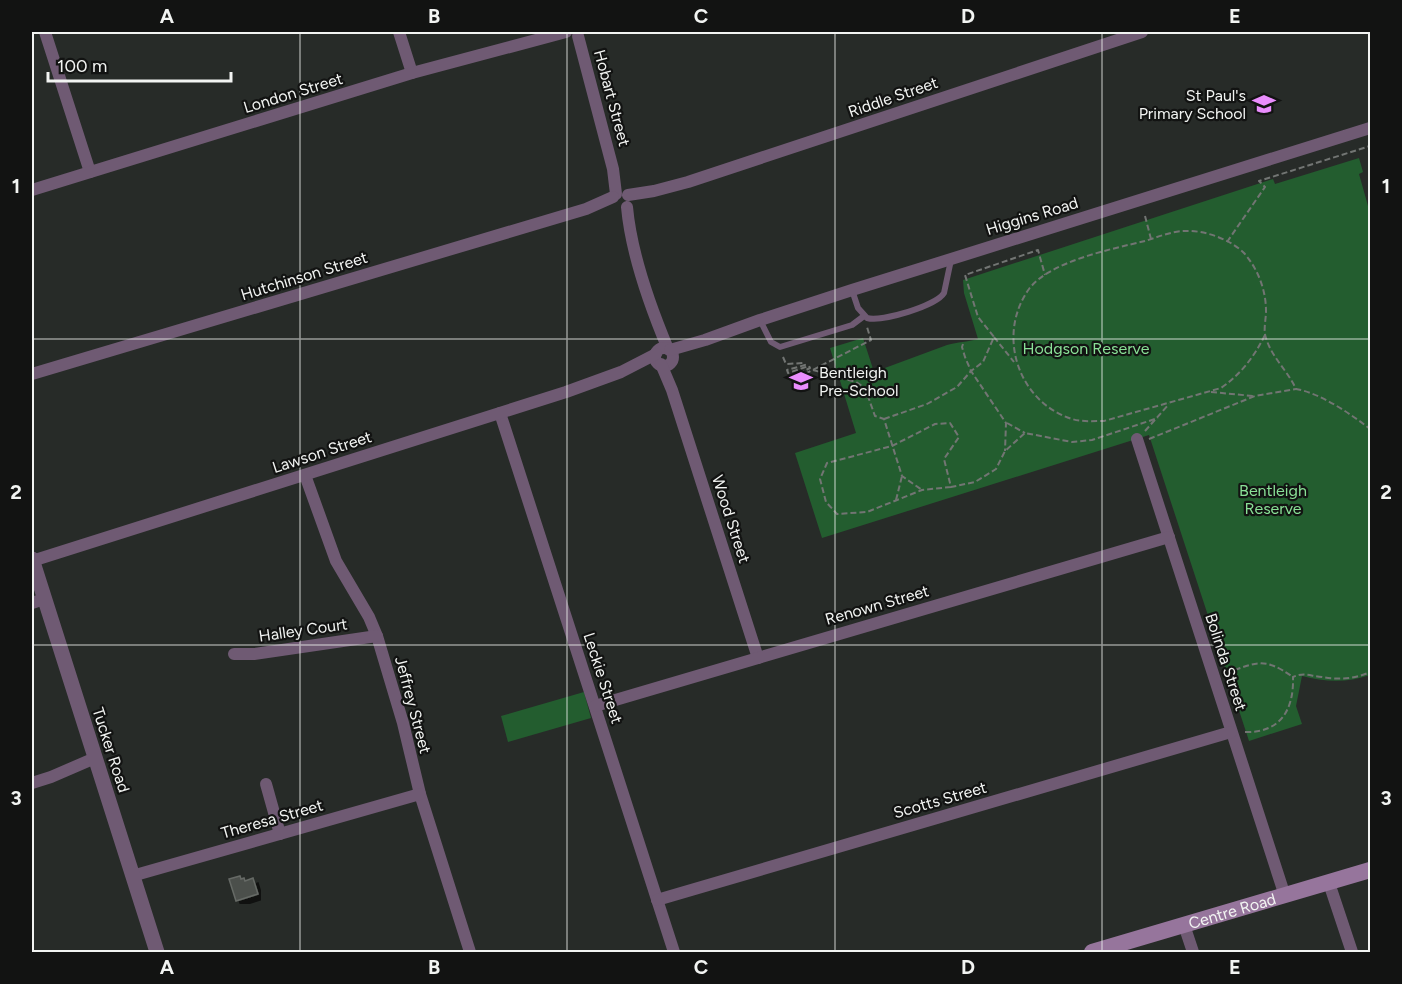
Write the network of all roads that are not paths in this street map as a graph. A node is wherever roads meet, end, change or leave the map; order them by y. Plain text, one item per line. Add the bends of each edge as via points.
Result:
1 (45, 32) edge
2 (399, 32) edge
3 (1142, 32) edge
4 (574, 33) edge
5 (412, 73) junction
6 (1371, 128) edge
7 (90, 172) junction
8 (32, 190) edge
9 (621, 200) junction
10 (951, 260) junction
11 (852, 290) junction
12 (864, 316) junction
13 (760, 320) junction
14 (664, 356) junction
15 (32, 374) edge
16 (500, 413) junction
17 (1137, 439) road end
18 (305, 475) junction
19 (1169, 537) junction
20 (32, 560) edge
21 (38, 601) edge
22 (377, 636) junction
23 (234, 654) dead end
24 (758, 658) junction
25 (595, 706) junction
26 (1231, 732) junction
27 (97, 764) junction
28 (32, 783) edge
29 (266, 784) dead end
30 (420, 794) junction
31 (280, 834) junction
32 (1371, 870) edge
33 (132, 876) junction
34 (1329, 883) junction
35 (1285, 896) junction
36 (657, 900) junction
37 (1184, 925) junction
38 (157, 952) edge
39 (471, 952) edge
40 (674, 952) edge
41 (1092, 952) edge
42 (1193, 952) edge
43 (1352, 952) edge

1 - 7 street
2 - 5 street
3 - 9 street, Riddle Street via 816,141
4 - 5 street, London Street
4 - 9 street, Hobart Street
5 - 7 street, London Street
6 - 10 street, Higgins Road
7 - 8 street, London Street
9 - 14 street, Hobart Street
9 - 15 street, Hutchinson Street
10 - 11 street, Higgins Road
10 - 12 lane via 944,293 936,301 879,319
11 - 12 lane
11 - 13 street, Higgins Road
12 - 13 lane via 852,325 780,347 771,342
13 - 14 street, Higgins Road
14 - 16 street, Lawson Street
14 - 24 street, Wood Street
16 - 18 street, Lawson Street
16 - 25 street, Leckie Street
17 - 19 street, Bolinda Street
18 - 20 street, Lawson Street
18 - 22 street, Jeffrey Street via 336,561
19 - 24 street, Renown Street
19 - 26 street, Bolinda Street
20 - 21 street, Tucker Road
21 - 27 street, Tucker Road
22 - 23 street, Halley Court
22 - 30 street, Jeffrey Street
24 - 25 street, Renown Street
25 - 36 street, Leckie Street
26 - 35 street, Bolinda Street
26 - 36 street, Scotts Street
27 - 28 street
27 - 33 street, Tucker Road
29 - 31 street
30 - 31 street, Theresa Street
30 - 39 street, Jeffrey Street
31 - 33 street, Theresa Street
32 - 34 main road, Centre Road
33 - 38 street, Tucker Road
34 - 35 main road, Centre Road
34 - 43 street
35 - 37 main road, Centre Road
36 - 40 street, Leckie Street
37 - 41 main road, Centre Road
37 - 42 street

